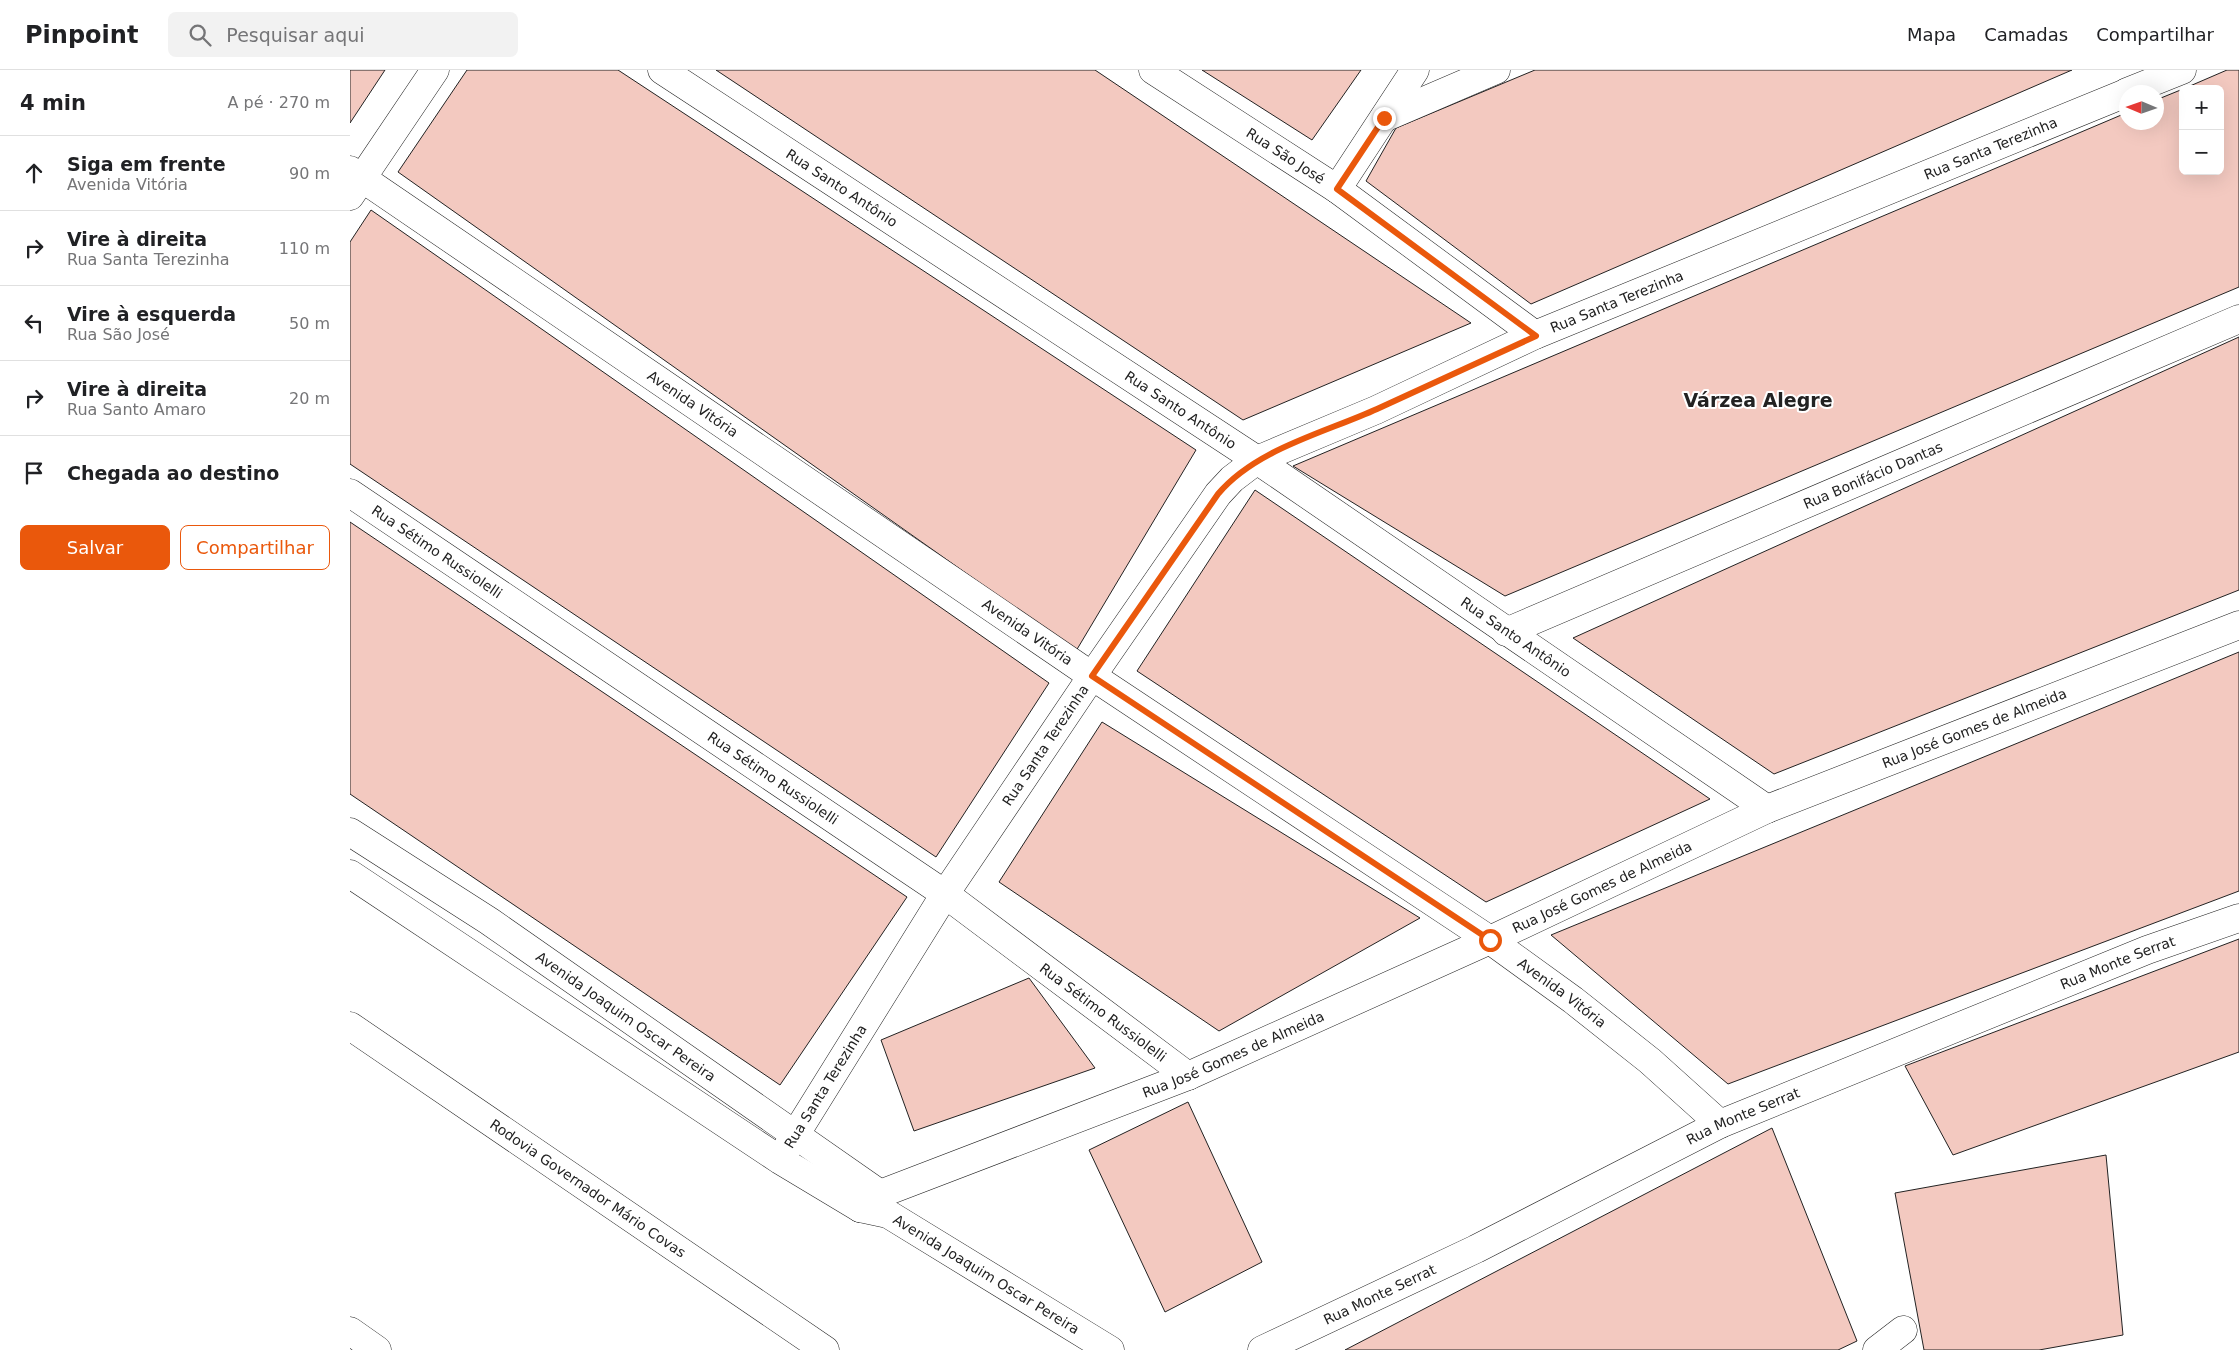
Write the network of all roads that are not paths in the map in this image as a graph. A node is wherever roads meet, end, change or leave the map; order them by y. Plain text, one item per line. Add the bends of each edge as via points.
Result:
1 (435, 70) edge
2 (662, 70) edge
3 (1154, 70) edge
4 (1415, 70) edge
5 (1496, 70) edge
6 (2182, 70) edge
7 (2146, 85) edge
8 (2119, 96) edge
9 (1384, 118) junction
10 (354, 181) edge
11 (1337, 189) junction
12 (2239, 319) edge
13 (1536, 336) junction
14 (1257, 460) junction
15 (350, 493) edge
16 (2239, 625) edge
17 (1506, 632) junction
18 (1092, 676) junction
19 (1767, 809) junction
20 (350, 832) edge
21 (350, 874) edge
22 (945, 894) junction
23 (2239, 918) edge
24 (489, 921) junction
25 (1490, 940) junction
26 (468, 952) junction
27 (350, 1026) edge
28 (1188, 1076) junction
29 (1720, 1124) junction
30 (794, 1136) junction
31 (780, 1160) junction
32 (876, 1206) junction
33 (1903, 1330) dead end
34 (350, 1331) edge
35 (377, 1350) edge
36 (825, 1350) edge
37 (1110, 1350) edge
38 (1262, 1350) edge
39 (1877, 1350) edge

1 - 10 main road
2 - 14 main road, Rua Santo Antônio
3 - 11 main road, Rua São José
4 - 9 main road
5 - 9 main road
6 - 7 main road, Rua Santa Terezinha
8 - 13 main road, Rua Santa Terezinha
9 - 11 main road
10 - 18 main road, Avenida Vitória
11 - 13 main road, Rua São José
12 - 17 main road, Rua Bonifácio Dantas
13 - 14 main road, Rua Santa Terezinha via 1376,410
14 - 17 main road, Rua Santo Antônio
14 - 18 main road, Rua Santa Terezinha via 1218,494
15 - 22 main road, Rua Sétimo Russiolelli
16 - 19 main road, Rua José Gomes de Almeida
17 - 19 main road, Rua Santo Antônio
18 - 22 main road, Rua Santa Terezinha
18 - 25 main road, Avenida Vitória
19 - 25 main road, Rua José Gomes de Almeida
20 - 24 main road, Avenida Joaquim Oscar Pereira
21 - 26 main road, Avenida Joaquim Oscar Pereira
22 - 28 main road, Rua Sétimo Russiolelli
22 - 30 main road, Rua Santa Terezinha
23 - 29 main road, Rua Monte Serrat via 2147,950
24 - 26 main road
24 - 30 main road, Avenida Joaquim Oscar Pereira
25 - 28 main road, Rua José Gomes de Almeida
25 - 29 main road, Avenida Vitória via 1650,1061
26 - 31 main road, Avenida Joaquim Oscar Pereira
27 - 36 main road, Rodovia Governador Mário Covas
28 - 32 main road, Rua José Gomes de Almeida
29 - 38 main road, Rua Monte Serrat via 1476,1249
30 - 31 main road, Rua Santa Terezinha
30 - 32 main road, Avenida Joaquim Oscar Pereira
31 - 32 main road, Avenida Joaquim Oscar Pereira
32 - 37 main road, Avenida Joaquim Oscar Pereira
33 - 39 main road
34 - 35 main road

